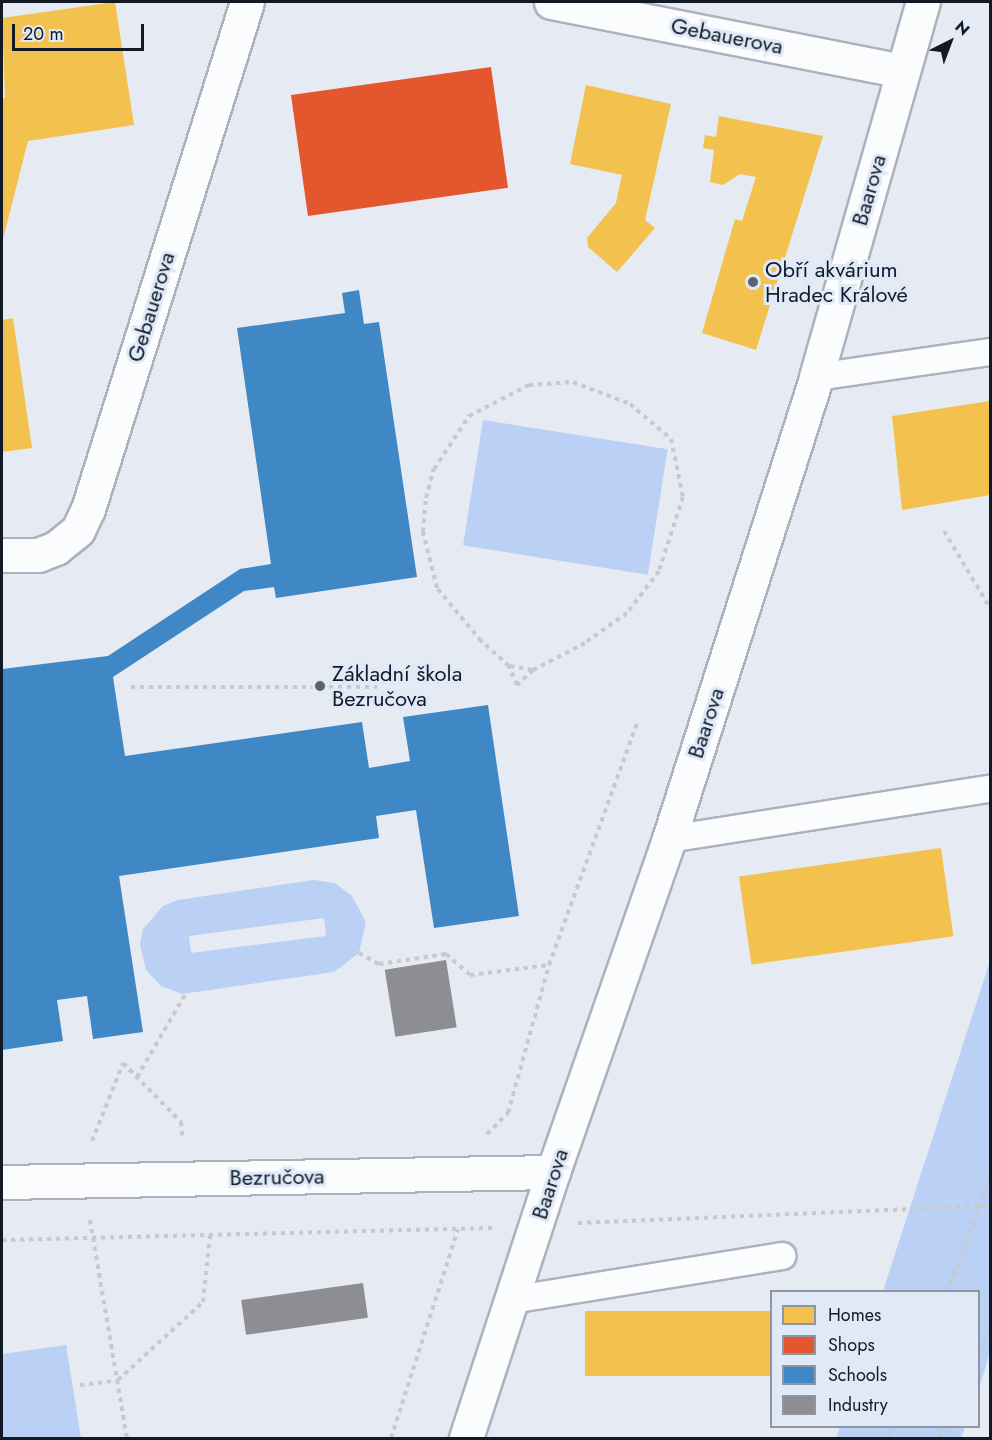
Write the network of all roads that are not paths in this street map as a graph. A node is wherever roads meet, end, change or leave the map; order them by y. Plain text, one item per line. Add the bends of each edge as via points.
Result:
1 (247, 2) edge
2 (551, 2) edge
3 (923, 2) edge
4 (902, 71) junction
5 (990, 352) edge
6 (816, 377) junction
7 (2, 555) edge
8 (990, 789) edge
9 (669, 839) junction
10 (553, 1172) junction
11 (2, 1182) edge
12 (782, 1256) dead end
13 (511, 1300) junction
14 (466, 1438) edge

1 - 7 street, Gebauerova via 88,508 78,530 56,548 38,555
2 - 4 street, Gebauerova
3 - 4 street, Baarova
4 - 6 street, Baarova
5 - 6 lane
6 - 9 street, Baarova
8 - 9 lane
9 - 10 street, Baarova
10 - 11 street, Bezručova
10 - 13 street, Baarova
12 - 13 lane
13 - 14 street, Baarova

